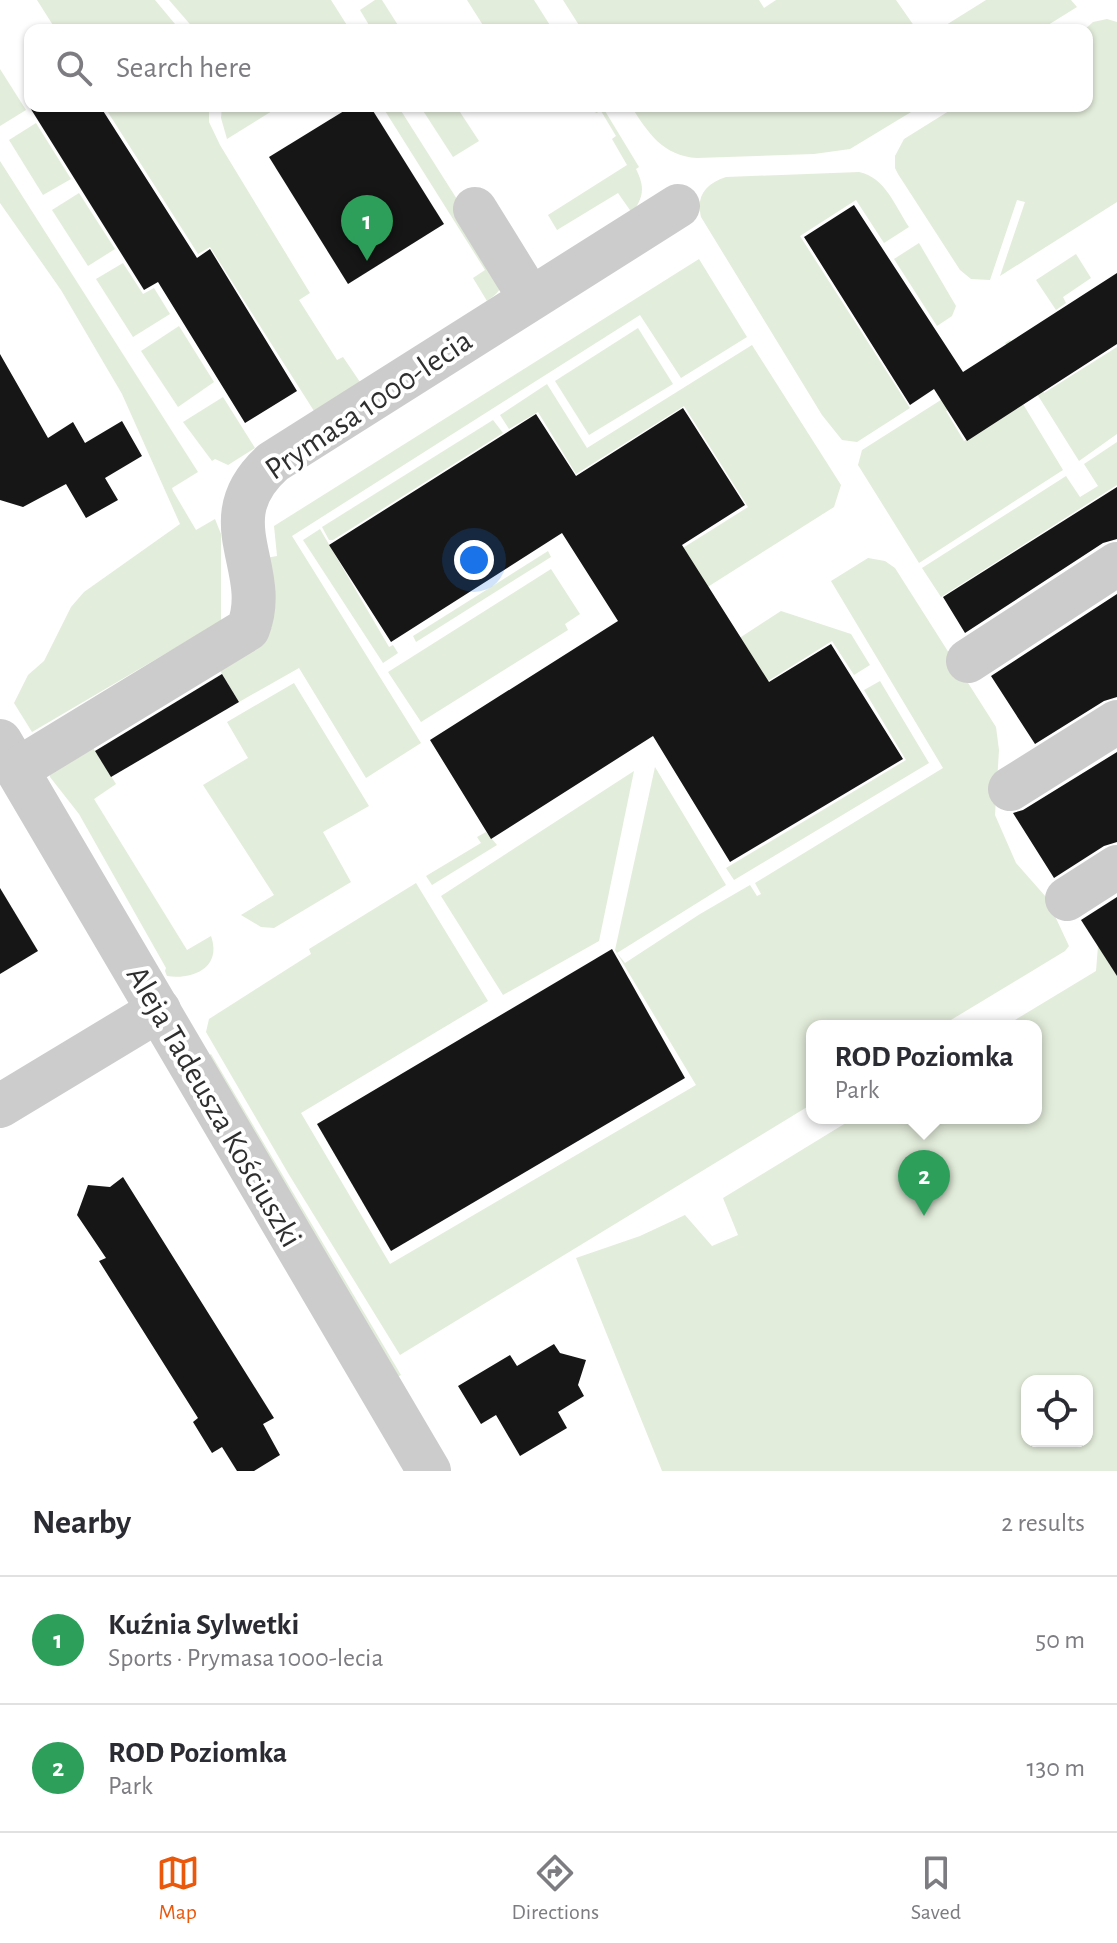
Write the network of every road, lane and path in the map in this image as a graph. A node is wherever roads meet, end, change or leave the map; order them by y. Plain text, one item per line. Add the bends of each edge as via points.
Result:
1 (678, 206) dead end
2 (475, 209) dead end
3 (530, 298) junction
4 (1117, 564) edge
5 (968, 661) dead end
6 (1117, 722) edge
7 (9, 755) edge
8 (1010, 789) dead end
9 (1117, 867) edge
10 (1067, 899) dead end
11 (159, 1010) junction
12 (0, 1106) edge
13 (427, 1470) edge

1 - 3 street, Prymasa 1000-lecia
2 - 3 street
3 - 7 street, Prymasa 1000-lecia via 256,477 242,518 254,606 248,629
4 - 5 street
6 - 8 street
7 - 11 street, Aleja Tadeusza Kościuszki
9 - 10 street
11 - 12 street
11 - 13 street, Aleja Tadeusza Kościuszki

